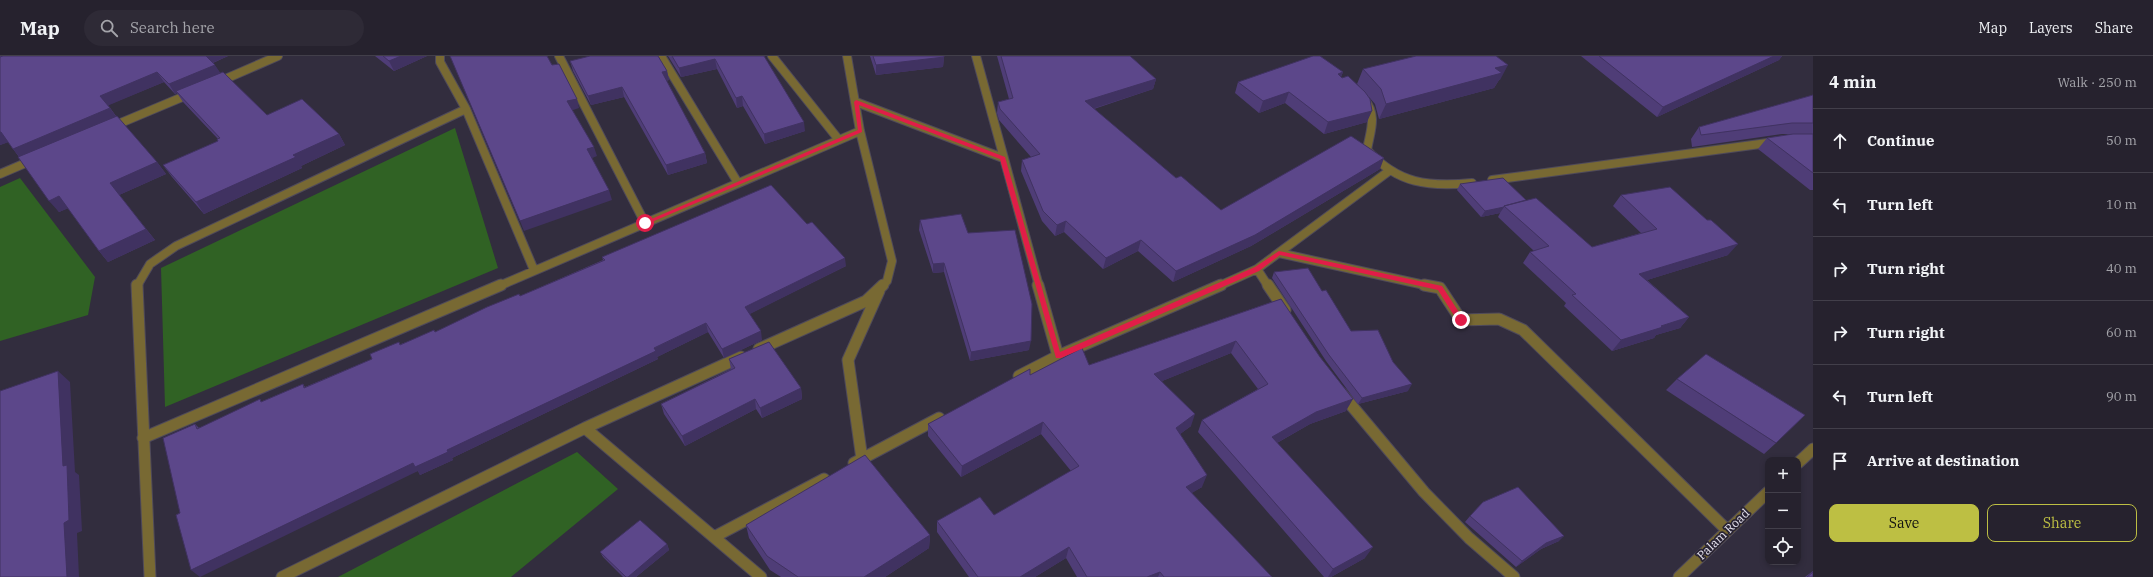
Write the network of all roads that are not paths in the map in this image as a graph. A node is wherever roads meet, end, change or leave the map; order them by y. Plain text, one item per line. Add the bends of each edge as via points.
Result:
1 (278, 56) edge
2 (440, 56) edge
3 (559, 56) edge
4 (661, 56) edge
5 (772, 56) edge
6 (848, 56) edge
7 (976, 56) edge
8 (1358, 95) edge
9 (856, 102) junction
10 (466, 109) junction
11 (102, 130) edge
12 (860, 131) junction
13 (839, 140) junction
14 (1783, 140) edge
15 (44, 155) edge
16 (1003, 158) junction
17 (1389, 171) junction
18 (0, 174) edge
19 (738, 183) junction
20 (645, 223) junction
21 (1279, 253) junction
22 (1257, 269) junction
23 (534, 270) junction
24 (881, 286) junction
25 (1292, 321) edge
26 (1058, 356) junction
27 (1009, 382) edge
28 (1336, 385) edge
29 (946, 415) edge
30 (585, 428) junction
31 (143, 438) junction
32 (1813, 449) edge
33 (862, 459) junction
34 (1801, 460) edge
35 (848, 467) edge
36 (834, 474) edge
37 (1767, 493) edge
38 (1727, 530) junction
39 (714, 538) junction
40 (150, 577) edge
41 (282, 577) edge
42 (761, 577) edge
43 (1514, 577) edge
44 (1679, 577) edge

1 - 11 street
2 - 10 street via 440,62
3 - 20 street
4 - 19 street
5 - 13 street
6 - 9 street
7 - 16 street
8 - 17 street via 1373,109 1367,150
9 - 12 street
9 - 16 street
10 - 23 street
10 - 31 street via 176,246 150,264 137,283
12 - 13 street
12 - 24 street via 892,261 887,281
13 - 19 street
14 - 17 street via 1452,185 1430,186
15 - 18 street
16 - 26 street
17 - 21 street
19 - 20 street
20 - 23 street
21 - 22 street
21 - 38 street via 1440,288 1461,320 1499,319 1523,330
22 - 25 street
22 - 26 street
23 - 31 street
24 - 30 street via 866,300
24 - 33 street via 848,360
26 - 27 street
28 - 43 street via 1424,492 1469,538
29 - 33 street
30 - 39 street
30 - 41 street
31 - 40 street
32 - 34 street
33 - 35 street
36 - 39 street
37 - 38 street, Palam Road
38 - 44 street, Palam Road
39 - 42 street

